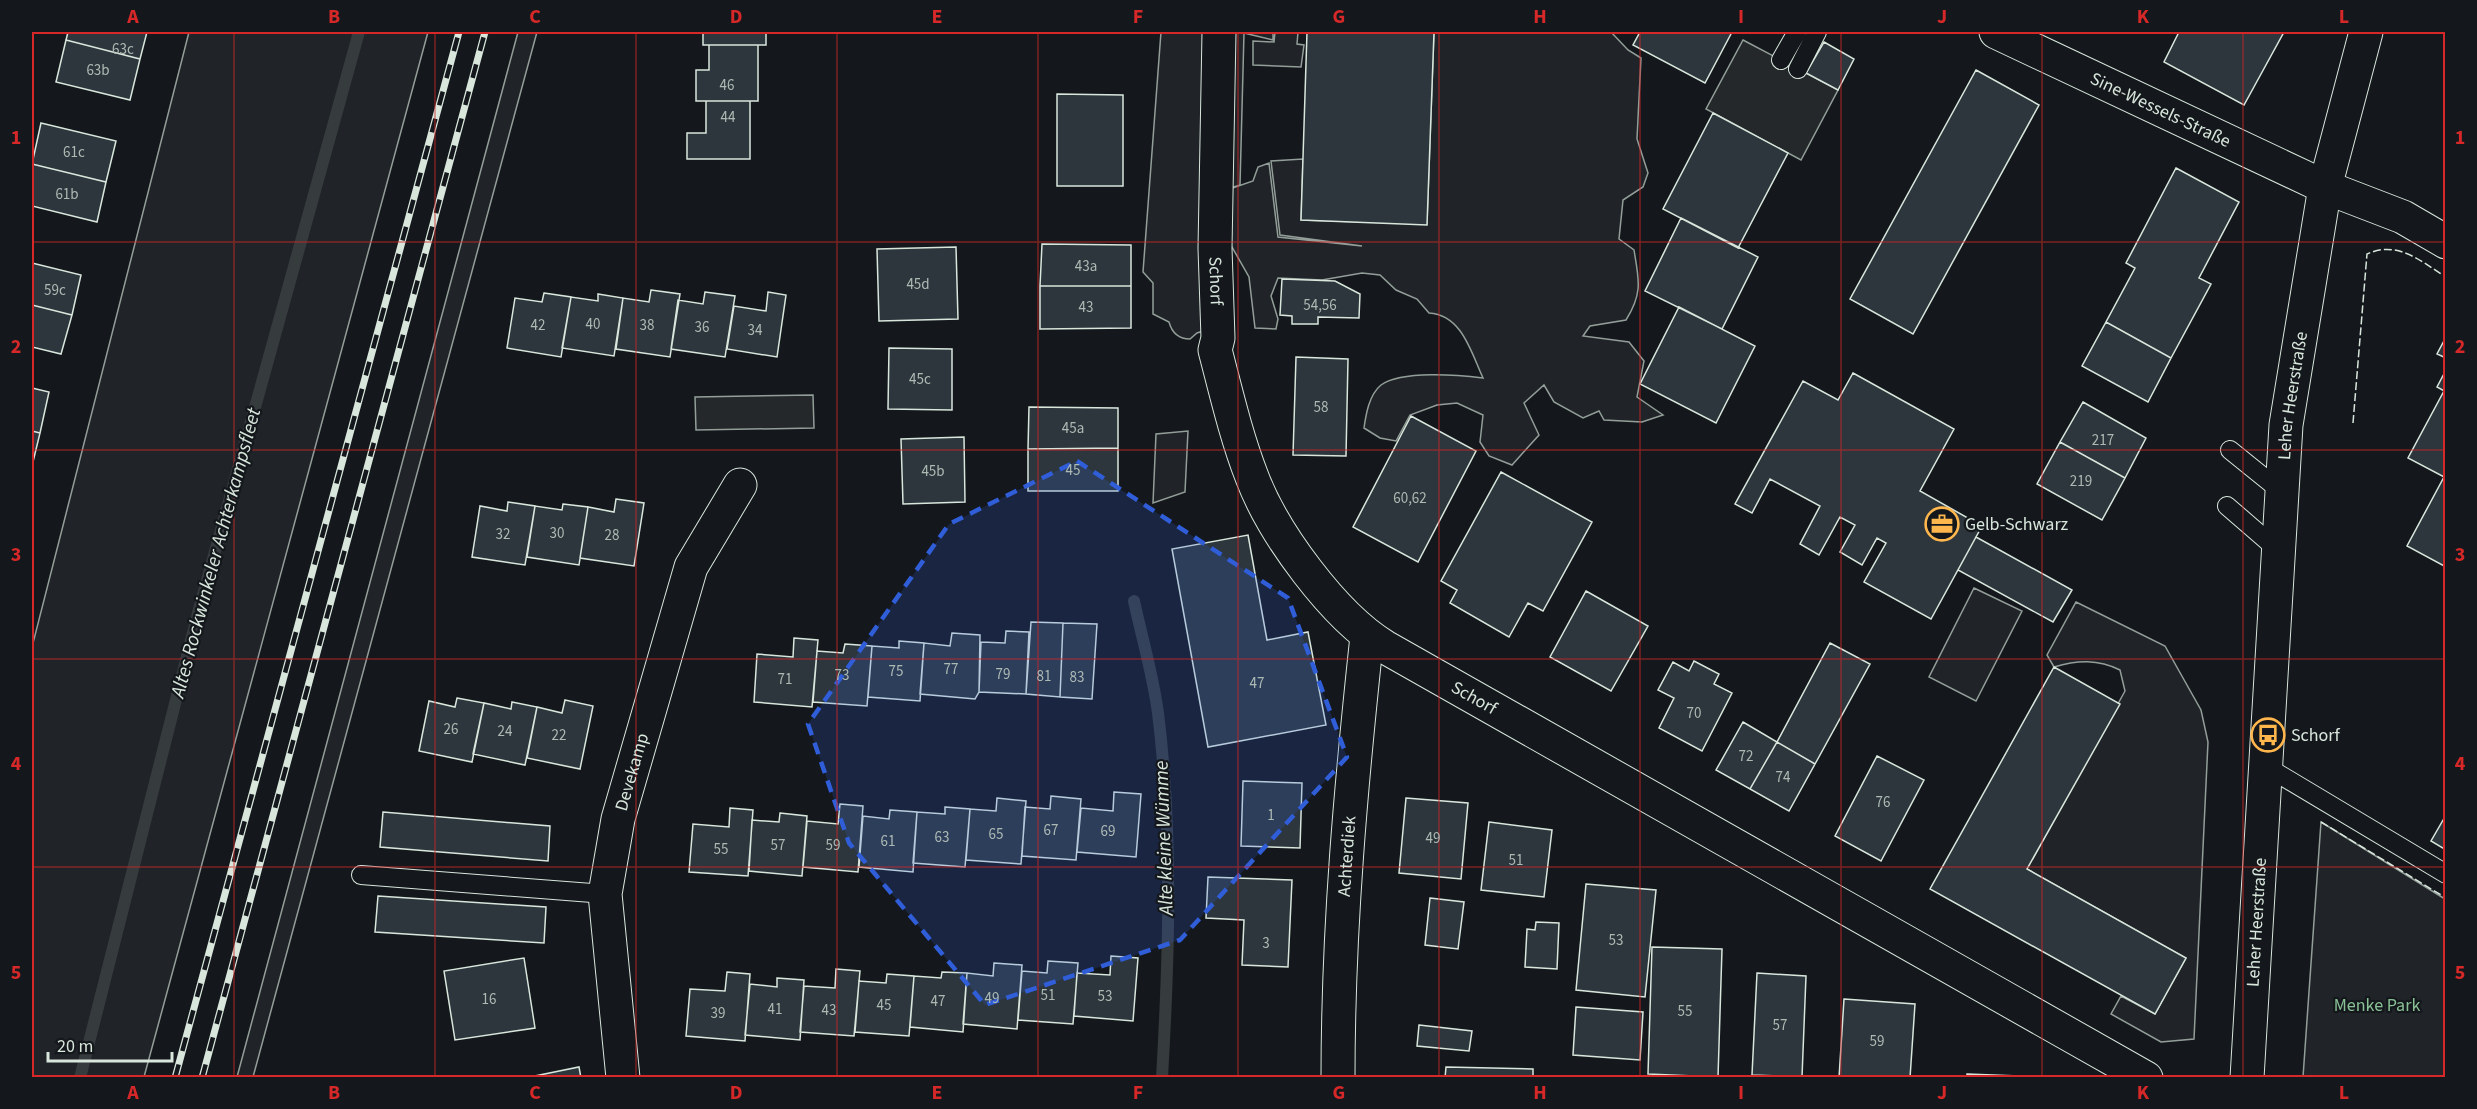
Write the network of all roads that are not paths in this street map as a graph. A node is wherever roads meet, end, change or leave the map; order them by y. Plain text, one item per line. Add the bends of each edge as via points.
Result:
1 (1220, 32) edge
2 (1797, 32) edge
3 (1817, 32) edge
4 (1996, 32) edge
5 (2366, 32) edge
6 (1781, 60) dead end
7 (1798, 69) dead end
8 (2325, 187) junction
9 (2445, 242) edge
10 (2230, 450) dead end
11 (740, 485) dead end
12 (2282, 492) junction
13 (2227, 506) dead end
14 (2279, 551) junction
15 (1367, 636) junction
16 (2266, 767) junction
17 (2445, 873) edge
18 (361, 875) dead end
19 (604, 894) junction
20 (623, 1077) edge
21 (1338, 1077) edge
22 (2146, 1077) edge
23 (2247, 1077) edge

1 - 15 street, Schorf via 1215,350 1252,478 1267,508 1313,579
2 - 6 lane
3 - 7 lane
4 - 8 street, Sine-Wessels-Straße
5 - 8 street, Leher Heerstraße
8 - 9 street, Sine-Wessels-Straße via 2403,217
8 - 12 street, Leher Heerstraße via 2286,425
10 - 12 lane
11 - 19 street, Devekamp via 691,567 618,819
12 - 14 street, Leher Heerstraße
13 - 14 lane
14 - 16 street, Leher Heerstraße
15 - 21 street, Achterdiek via 1347,823
15 - 22 street, Schorf
16 - 17 lane
16 - 23 street, Leher Heerstraße
18 - 19 lane
19 - 20 street, Devekamp

